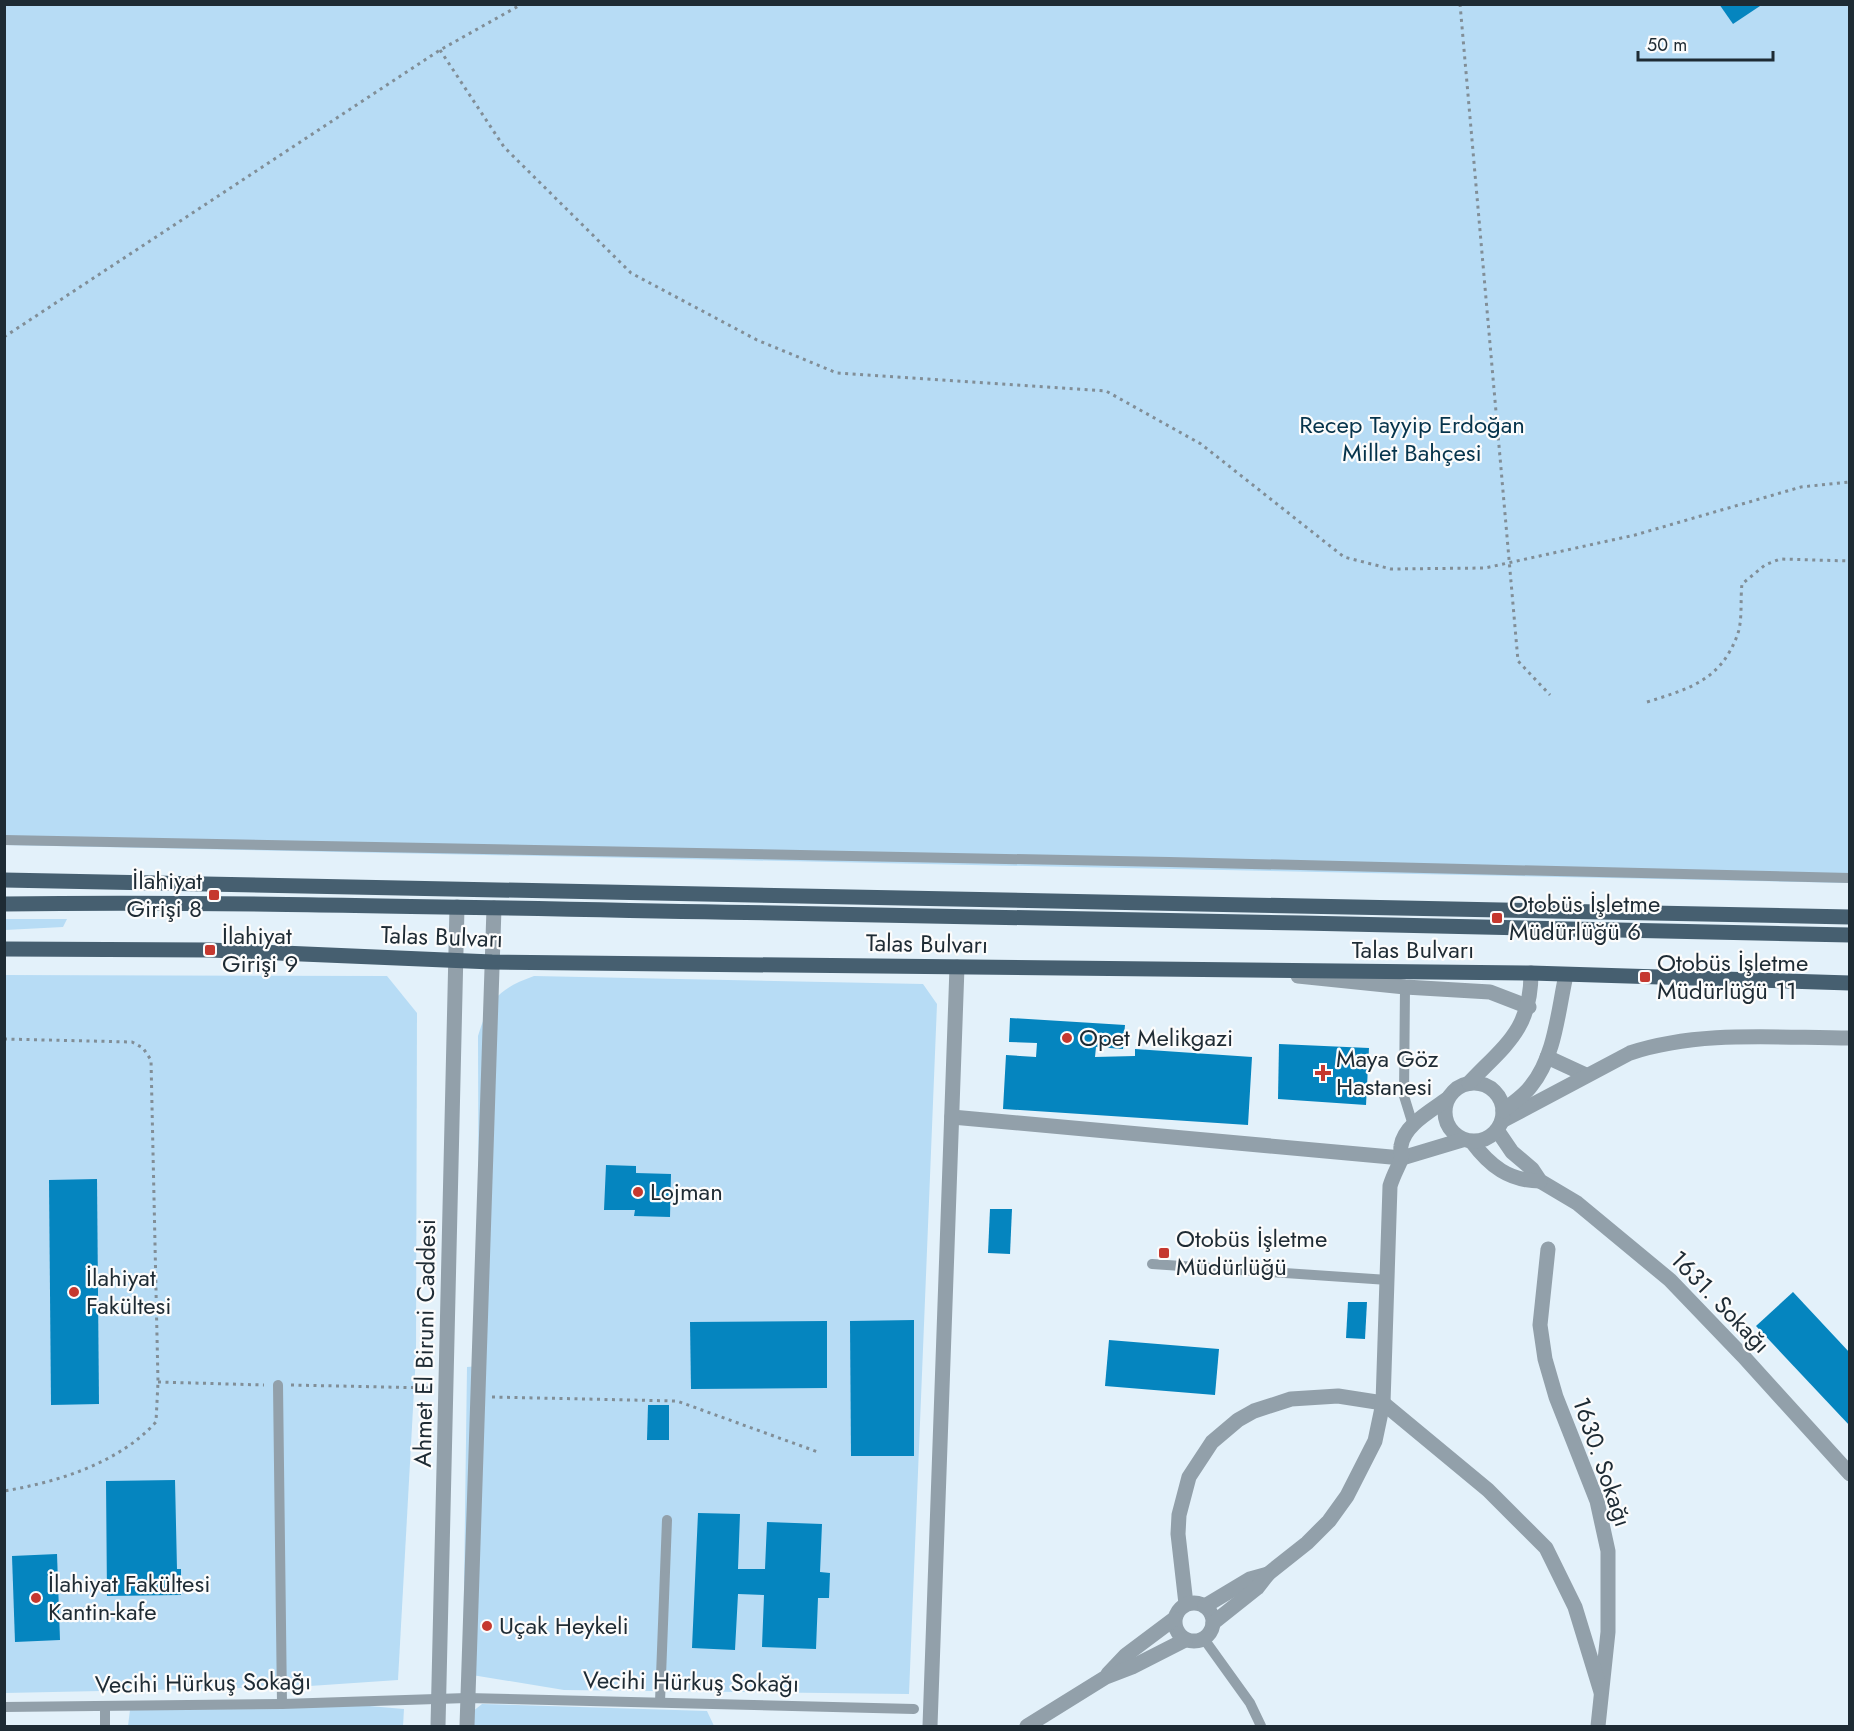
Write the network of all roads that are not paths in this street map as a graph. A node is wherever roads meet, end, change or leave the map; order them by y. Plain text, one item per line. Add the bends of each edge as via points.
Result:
1 (4, 840) edge
2 (1850, 878) edge
3 (4, 880) edge
4 (4, 904) edge
5 (457, 908) junction
6 (494, 908) junction
7 (1850, 917) edge
8 (1850, 935) edge
9 (4, 949) edge
10 (455, 961) junction
11 (492, 962) junction
12 (957, 967) junction
13 (1250, 971) junction
14 (1531, 973) junction
15 (1566, 975) junction
16 (1850, 983) edge
17 (1405, 987) junction
18 (1529, 1007) junction
19 (1850, 1038) edge
20 (1547, 1057) junction
21 (1586, 1075) junction
22 (1469, 1083) junction
23 (1447, 1099) junction
24 (952, 1117) junction
25 (1501, 1121) junction
26 (1413, 1125) junction
27 (1467, 1141) junction
28 (1402, 1158) junction
29 (1540, 1181) junction
30 (1548, 1249) dead end
31 (1152, 1264) dead end
32 (1388, 1280) junction
33 (278, 1385) road end
34 (1383, 1403) junction
35 (1850, 1474) edge
36 (667, 1520) dead end
37 (1268, 1574) junction
38 (442, 1582) junction
39 (470, 1584) junction
40 (1186, 1604) junction
41 (1204, 1606) junction
42 (1174, 1619) junction
43 (1213, 1623) junction
44 (1204, 1639) junction
45 (1185, 1640) junction
46 (1106, 1677) junction
47 (1601, 1692) junction
48 (439, 1698) junction
49 (467, 1698) junction
50 (660, 1702) junction
51 (282, 1704) junction
52 (105, 1706) junction
53 (4, 1707) edge
54 (914, 1709) dead end
55 (105, 1726) edge
56 (438, 1726) edge
57 (466, 1726) edge
58 (930, 1726) edge
59 (1027, 1726) edge
60 (1261, 1726) edge
61 (1598, 1726) edge

1 - 2 lane
3 - 7 main road
4 - 5 main road, Talas Bulvarı
5 - 6 main road, Talas Bulvarı
5 - 10 street, Ahmet El Biruni Caddesi
6 - 8 main road, Talas Bulvarı
6 - 11 street
9 - 10 main road, Talas Bulvarı via 210,950
10 - 11 main road, Talas Bulvarı
10 - 38 street, Ahmet El Biruni Caddesi
11 - 12 main road, Talas Bulvarı
11 - 39 street
12 - 13 main road, Talas Bulvarı
12 - 24 street
13 - 14 main road, Talas Bulvarı
13 - 17 street
14 - 15 main road, Talas Bulvarı
14 - 18 street
15 - 16 main road, Talas Bulvarı
15 - 20 street
17 - 18 street via 1490,992
17 - 26 lane via 1404,1096
18 - 22 street via 1514,1036
19 - 21 street via 1676,1041 1630,1053
20 - 21 street
20 - 25 street via 1531,1087
21 - 25 street
22 - 23 street
22 - 25 street via 1488,1086 1496,1093
23 - 26 street
23 - 27 street via 1448,1127
24 - 28 street
24 - 58 street
25 - 27 street via 1490,1137
25 - 29 street, 1631. Sokağı via 1512,1152
26 - 28 street via 1401,1146
27 - 28 street
27 - 29 street, 1631. Sokağı via 1499,1170 1522,1181
28 - 32 street via 1390,1186
29 - 35 street, 1631. Sokağı via 1577,1203 1670,1280
30 - 47 street, 1630. Sokağı via 1540,1325 1545,1359 1597,1501 1608,1551 1610,1601
31 - 32 lane
32 - 34 street
33 - 51 lane
34 - 37 street via 1375,1441 1347,1496 1307,1543
34 - 40 street via 1338,1396 1291,1399 1254,1411 1212,1443 1190,1477 1179,1515
34 - 47 street via 1488,1490 1546,1548 1575,1607
36 - 50 lane
37 - 41 street via 1250,1579
37 - 43 street via 1257,1588
38 - 39 street via 455,1598
38 - 48 street, Ahmet El Biruni Caddesi
39 - 49 street
40 - 41 street
40 - 42 street
41 - 43 street
42 - 45 street via 1176,1631
42 - 46 street via 1126,1655
43 - 44 street
44 - 45 street
44 - 60 lane via 1250,1703
45 - 46 street
46 - 59 street
47 - 61 street, 1630. Sokağı
48 - 49 lane, Vecihi Hürkuş Sokağı
48 - 51 lane, Vecihi Hürkuş Sokağı
48 - 56 street, Ahmet El Biruni Caddesi
49 - 50 lane, Vecihi Hürkuş Sokağı
49 - 57 street
50 - 54 lane, Vecihi Hürkuş Sokağı
51 - 52 lane, Vecihi Hürkuş Sokağı
52 - 53 lane, Vecihi Hürkuş Sokağı
52 - 55 lane

